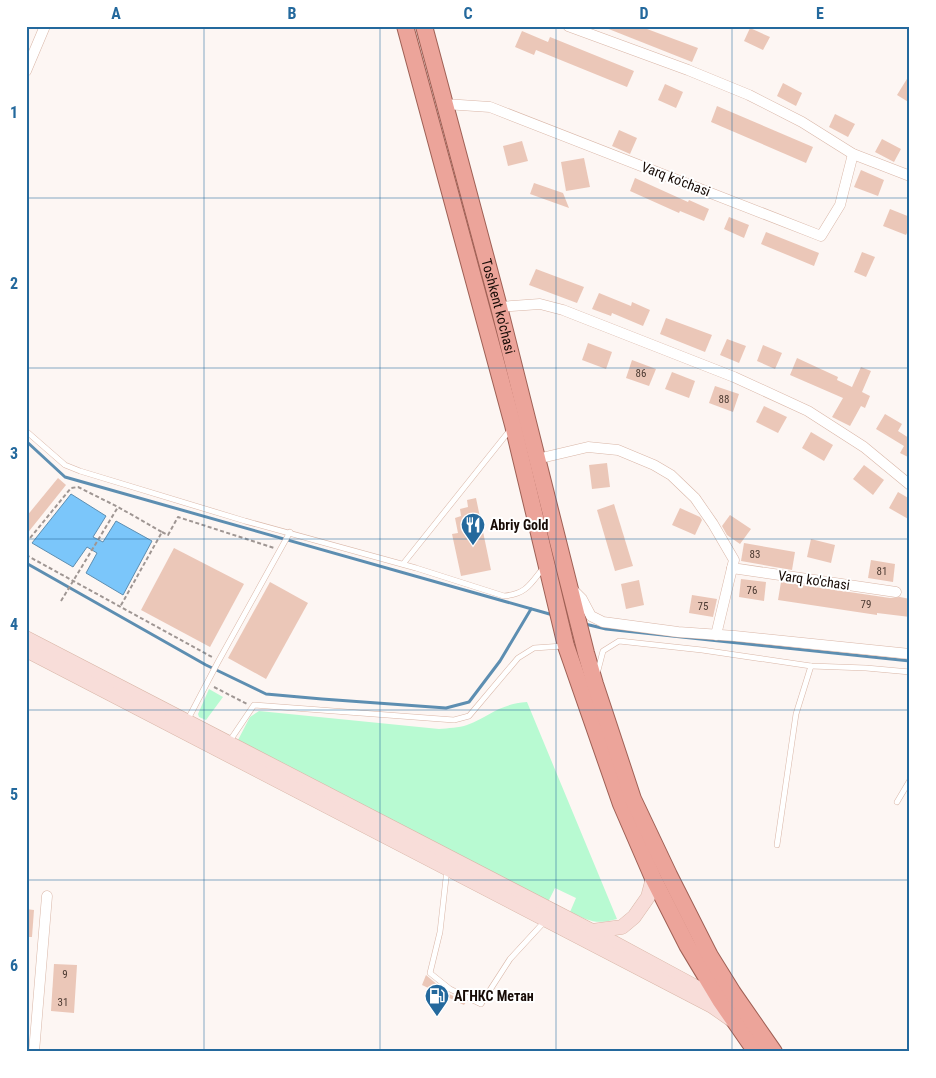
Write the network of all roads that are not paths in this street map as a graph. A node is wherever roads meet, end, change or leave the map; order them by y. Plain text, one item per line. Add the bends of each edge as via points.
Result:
1 (45, 26) edge
2 (405, 26) edge
3 (424, 26) edge
4 (568, 26) edge
5 (26, 71) edge
6 (445, 104) junction
7 (853, 154) junction
8 (910, 176) edge
9 (499, 307) junction
10 (513, 425) junction
11 (26, 431) edge
12 (537, 459) junction
13 (910, 485) edge
14 (290, 532) junction
15 (403, 564) junction
16 (546, 565) junction
17 (732, 568) junction
18 (569, 586) junction
19 (896, 592) dead end
20 (716, 635) junction
21 (26, 638) edge
22 (566, 646) junction
23 (26, 650) edge
24 (910, 654) edge
25 (811, 666) junction
26 (910, 672) edge
27 (595, 684) junction
28 (187, 722) junction
29 (228, 743) junction
30 (910, 780) edge
31 (897, 802) dead end
32 (777, 845) dead end
33 (447, 869) junction
34 (653, 878) junction
35 (48, 896) dead end
36 (545, 921) junction
37 (592, 931) junction
38 (726, 996) junction
39 (738, 1025) junction
40 (34, 1047) edge
41 (756, 1052) edge
42 (774, 1052) edge

1 - 5 street
2 - 10 highway, Toshkent ko'chasi
3 - 6 highway, Toshkent ko'chasi
4 - 7 street via 749,95 802,122
6 - 7 street, Varq ko'chasi via 490,107 821,236 840,205
6 - 9 highway, Toshkent ko'chasi
7 - 8 street
9 - 12 highway, Toshkent ko'chasi
9 - 13 street via 540,304 563,310 734,378 808,411 864,447
10 - 15 lane
10 - 16 highway, Toshkent ko'chasi
11 - 14 lane via 65,465 80,471
12 - 17 street via 588,447 618,450 654,465 671,475 695,498 727,546 734,560
12 - 18 highway, Toshkent ko'chasi
14 - 15 lane
14 - 28 lane
15 - 16 lane via 504,596 516,595 527,588
16 - 22 highway, Toshkent ko'chasi
17 - 19 street, Varq ko'chasi
17 - 20 street
18 - 20 street via 592,616 604,622
18 - 27 highway, Toshkent ko'chasi
20 - 24 street
21 - 28 main road
22 - 29 lane via 534,648 518,658 469,716 454,720 254,705
22 - 34 highway, Toshkent ko'chasi via 621,804
23 - 33 main road
25 - 26 lane
25 - 27 lane via 619,641 602,651
25 - 32 lane via 796,714
27 - 38 highway, Toshkent ko'chasi via 633,799 710,956
28 - 29 main road
29 - 37 main road
30 - 31 lane
33 - 36 main road
33 - 36 lane via 440,932 430,973 450,989 481,1004 510,960
34 - 37 main road via 648,897 634,917 622,927
34 - 38 highway, Toshkent ko'chasi via 687,945
35 - 40 street
36 - 39 main road via 712,1006
37 - 38 main road
38 - 39 highway
38 - 42 highway
39 - 41 highway

